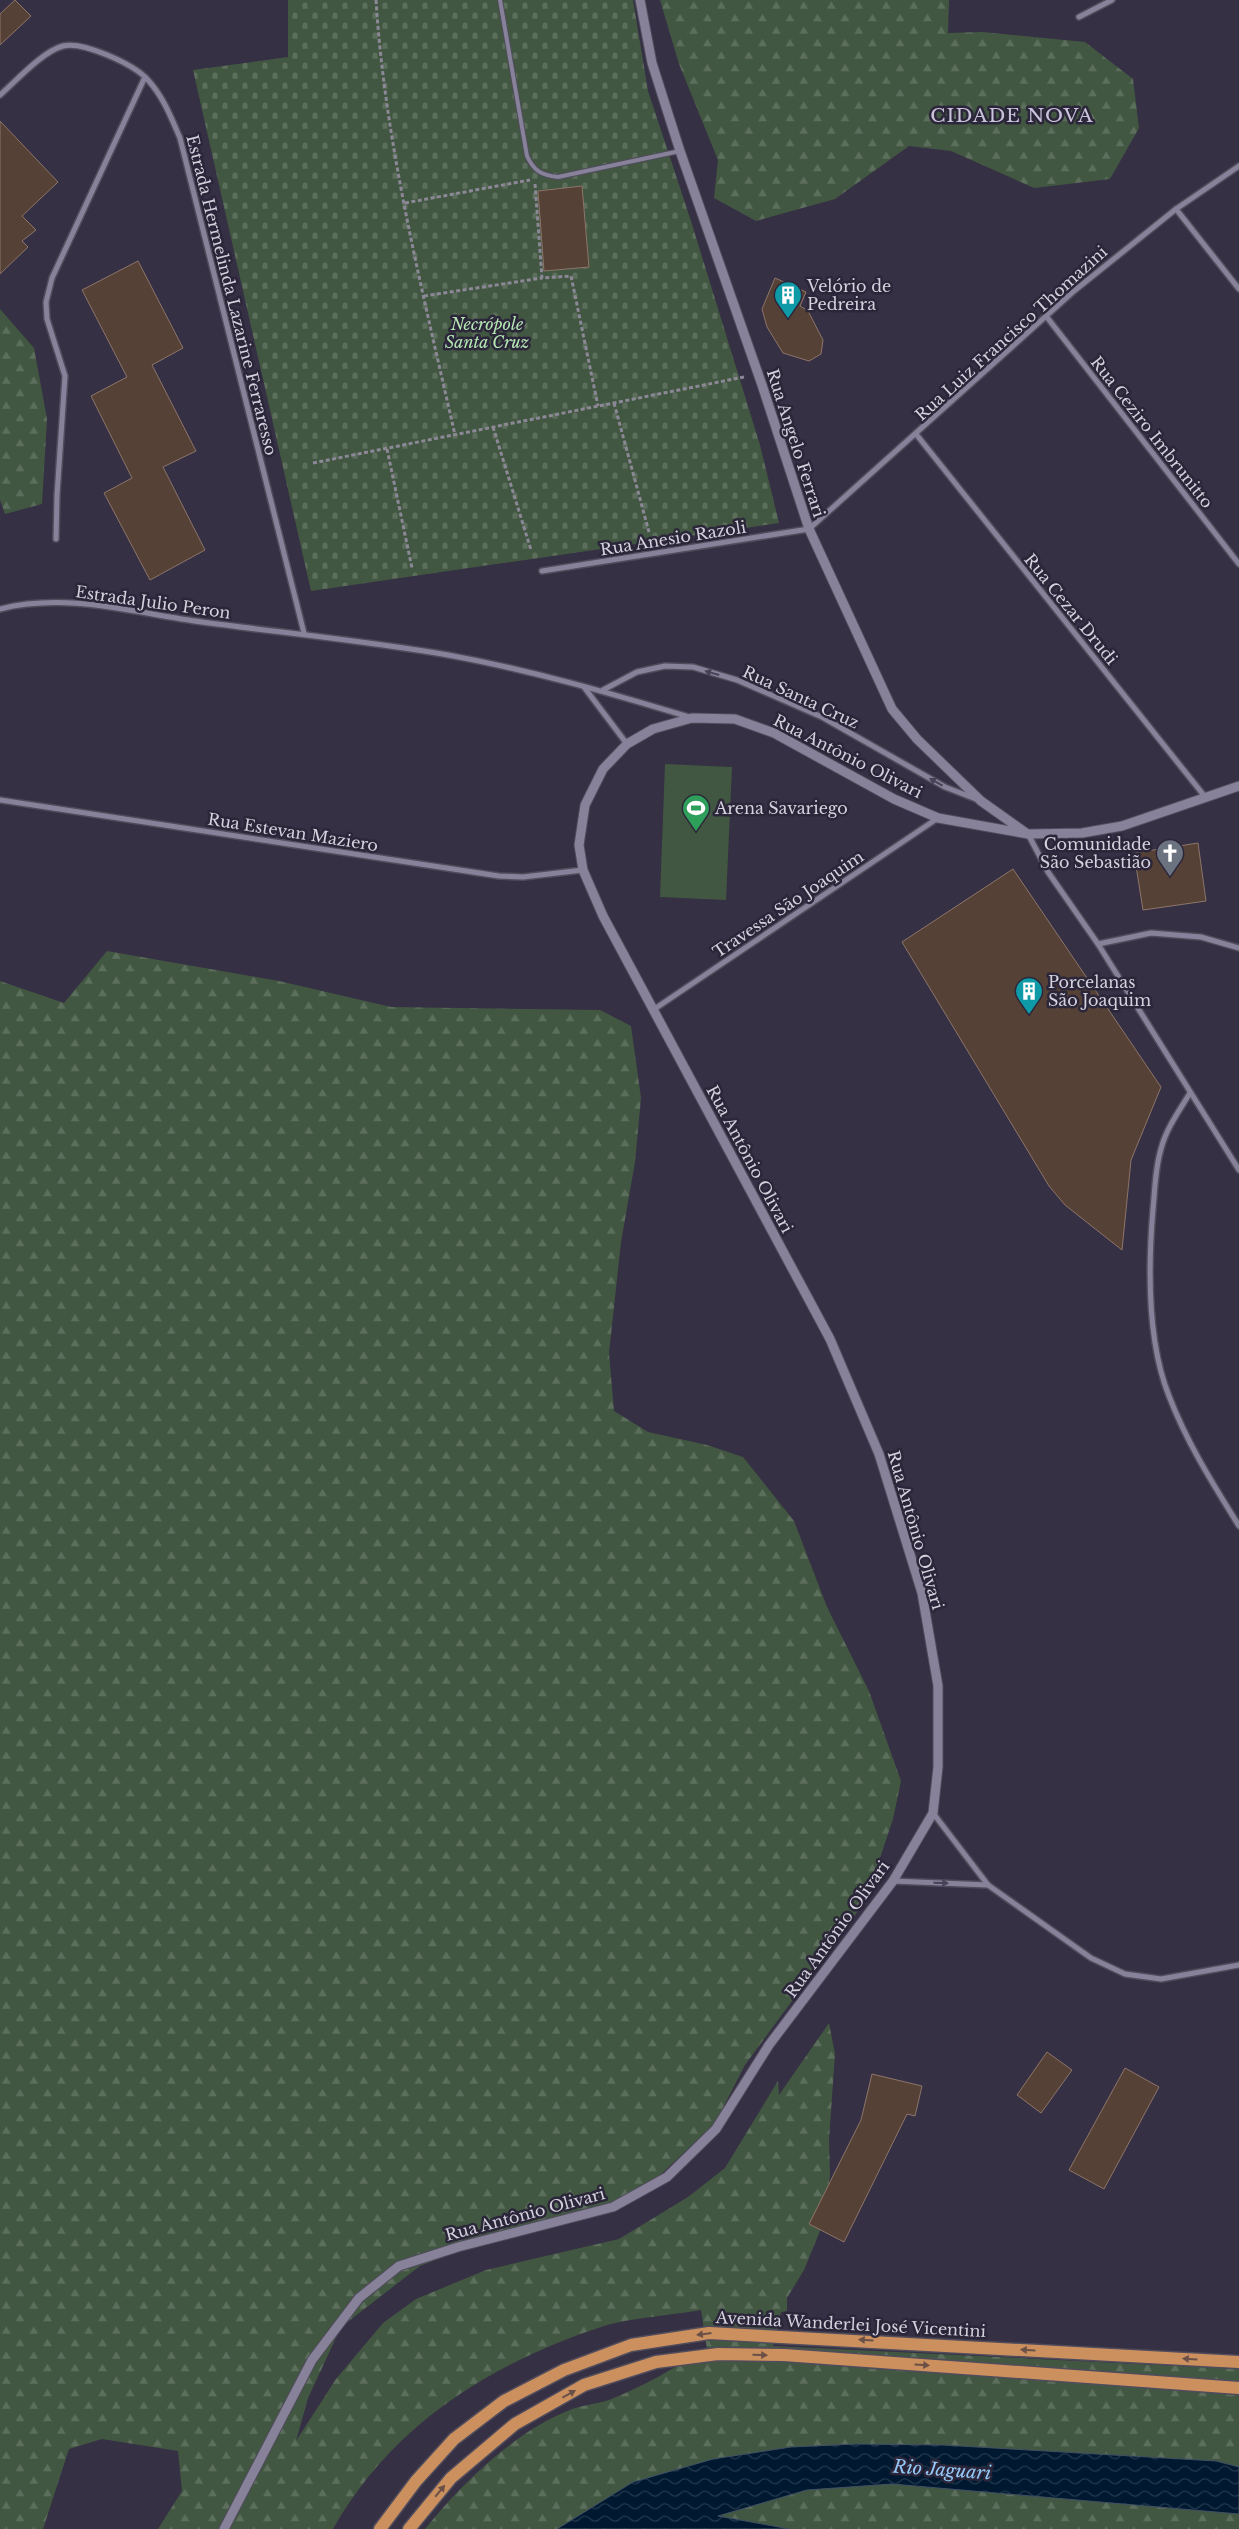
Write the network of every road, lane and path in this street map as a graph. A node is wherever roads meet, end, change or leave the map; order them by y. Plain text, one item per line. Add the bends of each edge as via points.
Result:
1 (376, 0) edge
2 (500, 0) edge
3 (640, 0) edge
4 (1112, 0) edge
5 (1079, 17) dead end
6 (145, 77) junction
7 (0, 95) edge
8 (680, 151) junction
9 (1239, 166) edge
10 (405, 203) junction
11 (1176, 209) junction
12 (542, 278) junction
13 (1239, 289) edge
14 (424, 296) junction
15 (1046, 316) junction
16 (758, 374) junction
17 (614, 403) junction
18 (598, 406) junction
19 (493, 427) junction
20 (916, 434) junction
21 (455, 435) junction
22 (387, 448) junction
23 (313, 463) dead end
24 (808, 529) junction
25 (649, 532) dead end
26 (56, 539) dead end
27 (531, 550) dead end
28 (1239, 564) edge
29 (412, 568) dead end
30 (542, 570) dead end
31 (0, 609) edge
32 (304, 633) junction
33 (584, 687) junction
34 (602, 690) junction
35 (692, 718) junction
36 (628, 744) junction
37 (1239, 786) edge
38 (1206, 798) junction
39 (0, 800) edge
40 (981, 801) junction
41 (938, 818) junction
42 (1028, 834) junction
43 (583, 870) junction
44 (1098, 944) junction
45 (1239, 948) edge
46 (653, 1010) junction
47 (1190, 1093) junction
48 (1239, 1170) edge
49 (1239, 1526) edge
50 (933, 1813) junction
51 (893, 1882) junction
52 (988, 1886) junction
53 (1239, 1965) edge
54 (1239, 2362) edge
55 (1239, 2388) edge
56 (224, 2529) edge
57 (380, 2529) edge
58 (409, 2529) edge

1 - 10 path via 379,47
2 - 8 lane via 527,156 532,168 544,176 558,177
3 - 8 street, Rua Angelo Ferrari via 652,63
4 - 5 street
6 - 7 street, Estrada Hermelinda Lazarine Ferraresso via 100,52 79,45 62,46 45,55
6 - 26 street via 52,278 46,302 46,319 65,376
6 - 32 street, Estrada Hermelinda Lazarine Ferraresso via 164,102 180,138
8 - 16 street, Rua Angelo Ferrari
9 - 11 street, Rua Luiz Francisco Thomazini
10 - 12 path via 535,180
10 - 14 path
11 - 13 street
11 - 15 street, Rua Luiz Francisco Thomazini
12 - 14 path
12 - 18 path via 571,276
14 - 21 path
15 - 20 street, Rua Luiz Francisco Thomazini
15 - 28 street, Rua Ceziro Imbrunitto
16 - 17 path
16 - 24 street, Rua Angelo Ferrari
17 - 18 path
17 - 25 path
18 - 19 path
19 - 21 path
19 - 27 path
20 - 24 street, Rua Luiz Francisco Thomazini
20 - 38 street, Rua Cezar Drudi
21 - 22 path
22 - 23 path
22 - 29 path
24 - 30 street, Rua Anesio Razoli
24 - 40 street, Rua Angelo Ferrari via 892,709 916,739
31 - 32 street, Estrada Julio Peron via 53,601
32 - 33 street, Estrada Julio Peron via 448,655
33 - 34 street, Estrada Julio Peron
33 - 36 street
34 - 35 street, Estrada Julio Peron
40 -> 34 street, Rua Santa Cruz via 945,787 822,717 738,680 692,667 666,666 637,672
35 - 36 street, Rua Antônio Olivari via 653,730
35 - 41 street, Rua Antônio Olivari via 735,719 774,732 894,799
36 - 43 street, Rua Antônio Olivari via 603,769 585,805 579,846
37 - 38 street, Rua Antônio Olivari
38 - 42 street, Rua Antônio Olivari via 1122,826 1082,833
39 - 43 street, Rua Estevan Maziero via 499,876 523,877
40 - 42 street, Rua Angelo Ferrari
41 - 42 street, Rua Antônio Olivari
41 - 46 street, Travessa São Joaquim
42 - 44 street via 1048,872
43 - 46 street, Rua Antônio Olivari via 603,916
44 - 45 street via 1151,933 1201,937
44 - 47 street
46 - 50 street, Rua Antônio Olivari via 830,1339 879,1454 922,1593 938,1686 938,1767
47 - 48 street
47 - 49 street via 1170,1125 1161,1148 1156,1176 1150,1251 1153,1332 1168,1395 1198,1459
50 - 51 street, Rua Antônio Olivari
50 - 52 street
51 -> 52 street
51 - 56 street, Rua Antônio Olivari via 770,2045 716,2129 667,2177 613,2207 458,2247 399,2266 359,2298 312,2360
52 - 53 street via 1091,1958 1125,1974 1161,1978
54 -> 57 main road, Avenida Wanderlei José Vicentini via 718,2334 631,2345 564,2370 504,2401 454,2439 416,2481
58 -> 55 main road via 451,2478 515,2424 584,2385 656,2362 718,2354 784,2355

